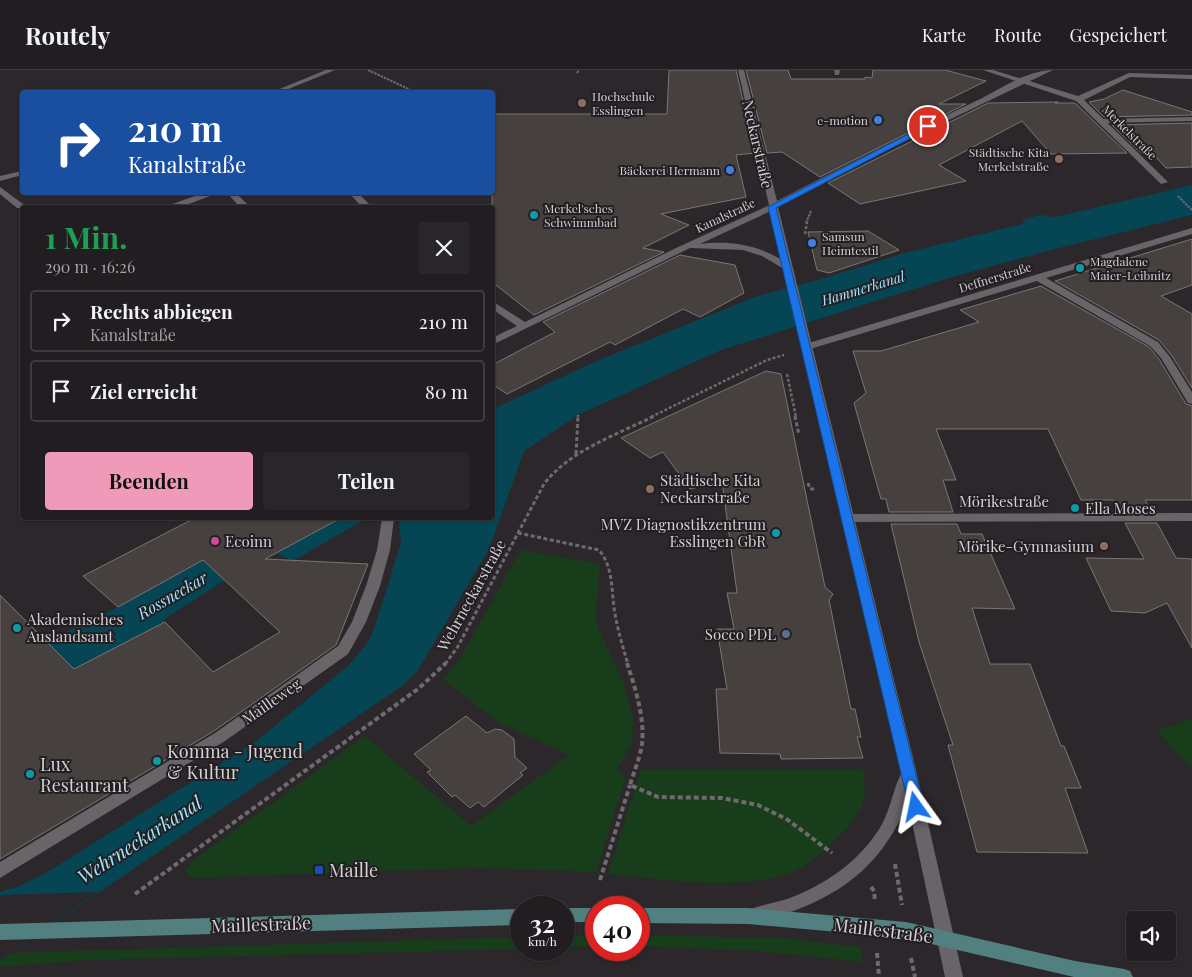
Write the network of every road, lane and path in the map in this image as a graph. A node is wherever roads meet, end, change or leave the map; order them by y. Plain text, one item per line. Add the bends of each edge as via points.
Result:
1 (332, 70) edge
2 (368, 70) edge
3 (579, 70) edge
4 (740, 70) edge
5 (986, 70) edge
6 (1050, 70) edge
7 (577, 73) dead end
8 (1192, 77) edge
9 (1023, 80) junction
10 (281, 90) edge
11 (411, 90) edge
12 (1079, 99) junction
13 (1192, 119) edge
14 (1103, 121) junction
15 (20, 174) edge
16 (0, 179) edge
17 (1164, 182) dead end
18 (0, 190) edge
19 (207, 195) edge
20 (233, 195) edge
21 (355, 195) edge
22 (174, 205) edge
23 (244, 205) edge
24 (366, 205) edge
25 (20, 206) edge
26 (772, 207) junction
27 (813, 210) dead end
28 (1192, 231) edge
29 (806, 240) dead end
30 (679, 250) junction
31 (787, 267) junction
32 (1037, 277) junction
33 (495, 306) edge
34 (524, 326) junction
35 (495, 340) edge
36 (805, 344) junction
37 (781, 348) dead end
38 (783, 355) junction
39 (785, 364) dead end
40 (786, 373) dead end
41 (1192, 401) edge
42 (578, 415) dead end
43 (799, 435) dead end
44 (576, 455) junction
45 (1192, 517) edge
46 (847, 518) junction
47 (388, 520) edge
48 (518, 533) junction
49 (908, 770) junction
50 (630, 785) junction
51 (0, 871) edge
52 (855, 871) junction
53 (600, 880) dead end
54 (135, 894) dead end
55 (650, 914) edge
56 (748, 916) junction
57 (510, 917) edge
58 (876, 926) junction
59 (0, 932) edge
60 (946, 938) junction
61 (879, 977) edge
62 (954, 977) edge
63 (1124, 977) edge

1 - 10 street
2 - 11 path
3 - 7 path
4 - 26 street, Neckarstraße
5 - 9 street
6 - 9 street, Kanalstraße
8 - 12 street via 1129,75
9 - 12 street
9 - 26 street, Kanalstraße
12 - 14 street, Merkelstraße
13 - 14 street
14 - 17 street, Merkelstraße
15 - 16 street
18 - 25 street
19 - 22 street
20 - 23 street
21 - 24 street
26 - 30 street, Kanalstraße
26 - 31 street, Neckarstraße
27 - 29 path via 806,224
28 - 32 street, Deffnerstraße
30 - 31 street, Kanalstraße via 737,245 763,252
30 - 34 street, Kanalstraße
31 - 36 street, Neckarstraße
32 - 36 street, Deffnerstraße
32 - 41 street via 1154,344
33 - 34 street
34 - 35 street, Kanalstraße
36 - 38 path, Wehrneckarstraße
36 - 46 street, Neckarstraße
37 - 38 path
38 - 39 path
38 - 44 path, Wehrneckarstraße
40 - 43 path
42 - 44 path
44 - 48 path, Wehrneckarstraße via 548,480
45 - 46 street, Mörikestraße
46 - 49 street, Neckarstraße
47 - 51 street, Mailleweg via 388,535 371,588 353,636 343,650 220,737
48 - 50 path via 599,550 605,555 616,625 638,704 642,737
48 - 54 path, Wehrneckarstraße via 457,648 440,669 418,689
49 - 52 street via 899,810 888,832
49 - 60 street, Neckarstraße
50 - 52 path via 661,798 706,797 757,804 775,811
50 - 53 path
52 - 56 street via 811,898
52 - 58 path via 874,890
55 - 56 main road, Maillestraße
56 - 58 main road, Maillestraße
57 - 59 main road, Maillestraße
58 - 60 main road, Maillestraße
58 - 61 path
60 - 62 street, Neckarstraße
60 - 63 main road, Maillestraße via 1067,968

